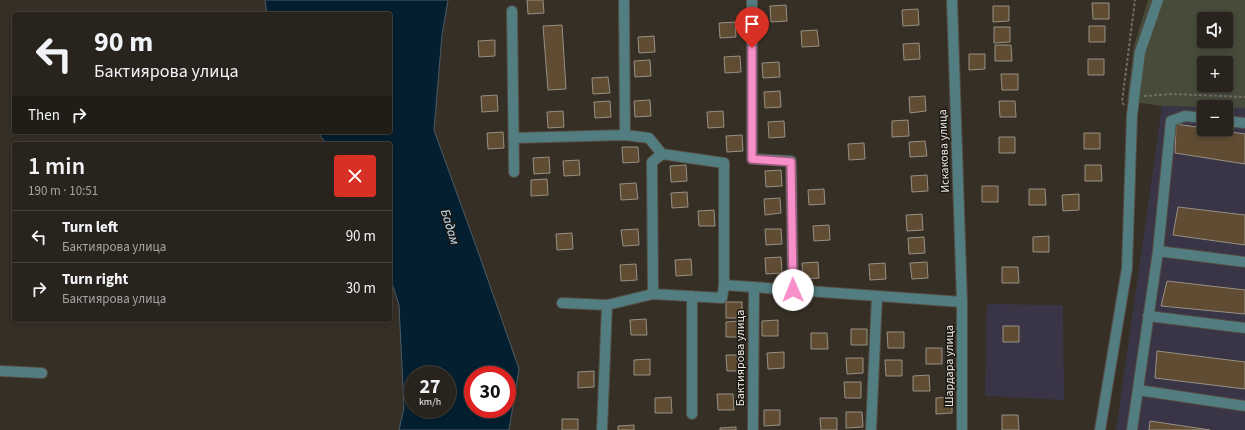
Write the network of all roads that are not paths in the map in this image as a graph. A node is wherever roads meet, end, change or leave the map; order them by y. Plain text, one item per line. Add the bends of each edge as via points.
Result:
1 (624, 0) edge
2 (752, 0) edge
3 (952, 0) edge
4 (1158, 0) edge
5 (512, 11) dead end
6 (1197, 117) edge
7 (1233, 122) edge
8 (1245, 123) edge
9 (625, 135) junction
10 (514, 138) junction
11 (662, 154) junction
12 (514, 172) dead end
13 (1158, 251) junction
14 (1245, 262) edge
15 (724, 285) junction
16 (754, 287) junction
17 (793, 290) junction
18 (653, 294) junction
19 (692, 296) junction
20 (877, 296) junction
21 (962, 302) junction
22 (562, 303) dead end
23 (607, 305) junction
24 (1148, 316) junction
25 (1245, 328) edge
26 (0, 370) edge
27 (42, 374) dead end
28 (1138, 390) junction
29 (1245, 406) edge
30 (692, 414) dead end
31 (602, 430) edge
32 (753, 430) edge
33 (871, 430) edge
34 (962, 430) edge
35 (1100, 430) edge
36 (1132, 430) edge

1 - 9 street
2 - 17 street via 752,159 791,162
3 - 21 street, Искакова улица
4 - 35 street via 1140,52 1132,115 1127,268
5 - 10 street
6 - 13 street via 1185,116 1171,121
7 - 8 street
9 - 10 street
9 - 11 street via 649,138
10 - 12 street
11 - 15 street via 724,163
11 - 18 street via 652,162
13 - 14 street
13 - 24 street
15 - 16 street
15 - 19 street via 722,298
16 - 17 street
16 - 32 street, Бактиярова улица
17 - 20 street
18 - 19 street
18 - 23 street
19 - 30 street
20 - 21 street
20 - 33 street
21 - 34 street, Шардара улица
22 - 23 street
23 - 31 street
24 - 25 street
24 - 28 street
26 - 27 street
28 - 29 street
28 - 36 street

